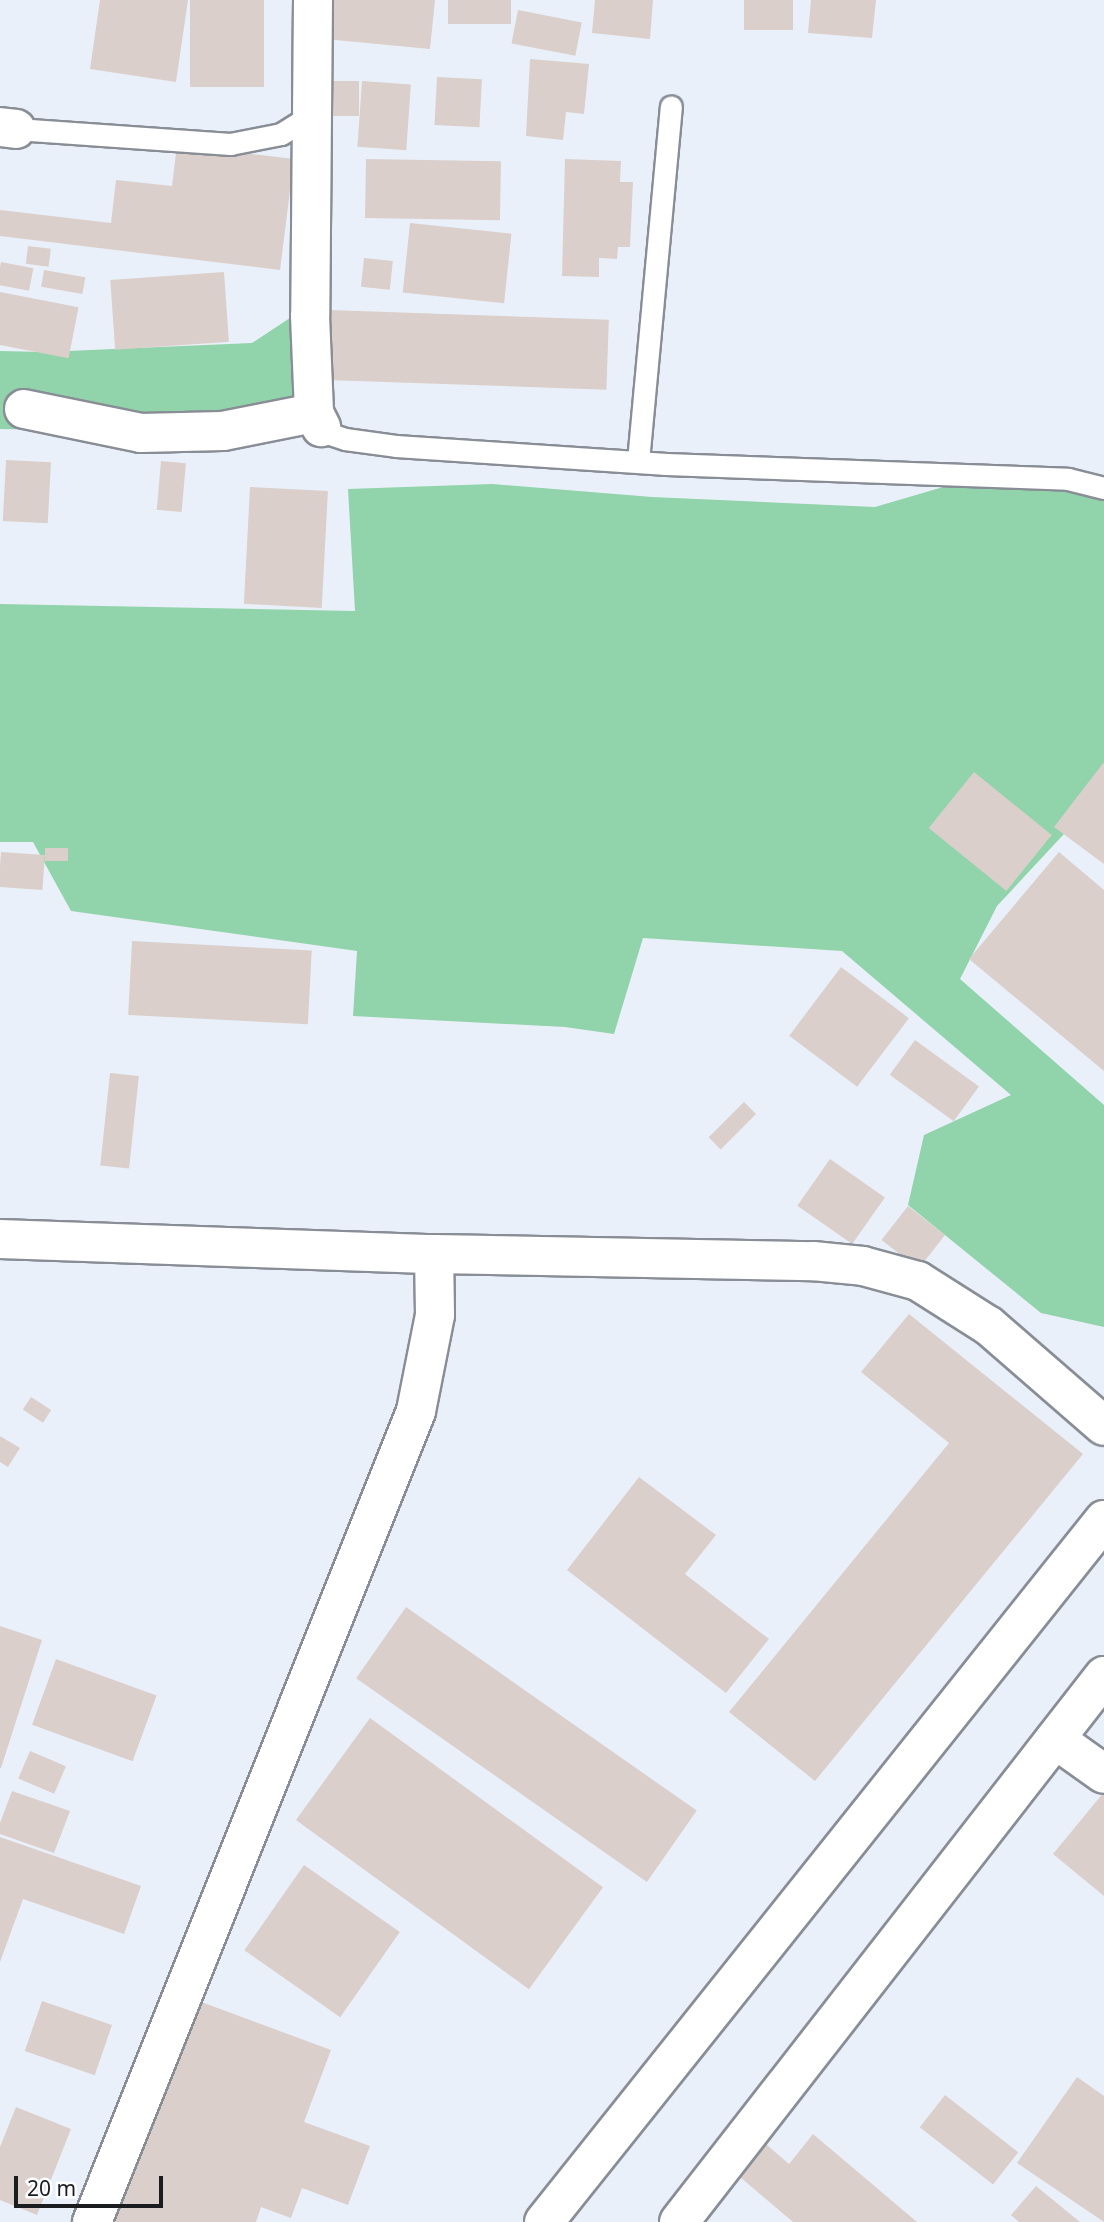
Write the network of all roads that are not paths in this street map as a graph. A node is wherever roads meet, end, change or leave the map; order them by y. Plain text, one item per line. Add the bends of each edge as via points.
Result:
1 (313, 0) edge
2 (671, 107) dead end
3 (310, 116) junction
4 (8, 128) edge
5 (24, 410) dead end
6 (317, 420) junction
7 (638, 461) junction
8 (1104, 488) edge
9 (0, 1239) edge
10 (434, 1254) junction
11 (1104, 1426) edge
12 (1104, 1520) edge
13 (1104, 1676) edge
14 (1055, 1739) junction
15 (1104, 1774) edge
16 (92, 2222) edge
17 (544, 2222) edge
18 (679, 2222) edge

1 - 3 street
2 - 7 lane
3 - 4 lane via 282,134 230,144
3 - 6 street via 310,316
5 - 6 street via 141,433 223,431
6 - 7 lane via 330,434 345,439 396,446
7 - 8 lane via 1054,478
9 - 10 street
10 - 11 street via 813,1261 863,1266 918,1281 989,1326
10 - 16 street via 435,1315 416,1411
12 - 17 street
13 - 14 street
14 - 15 street
14 - 18 street

